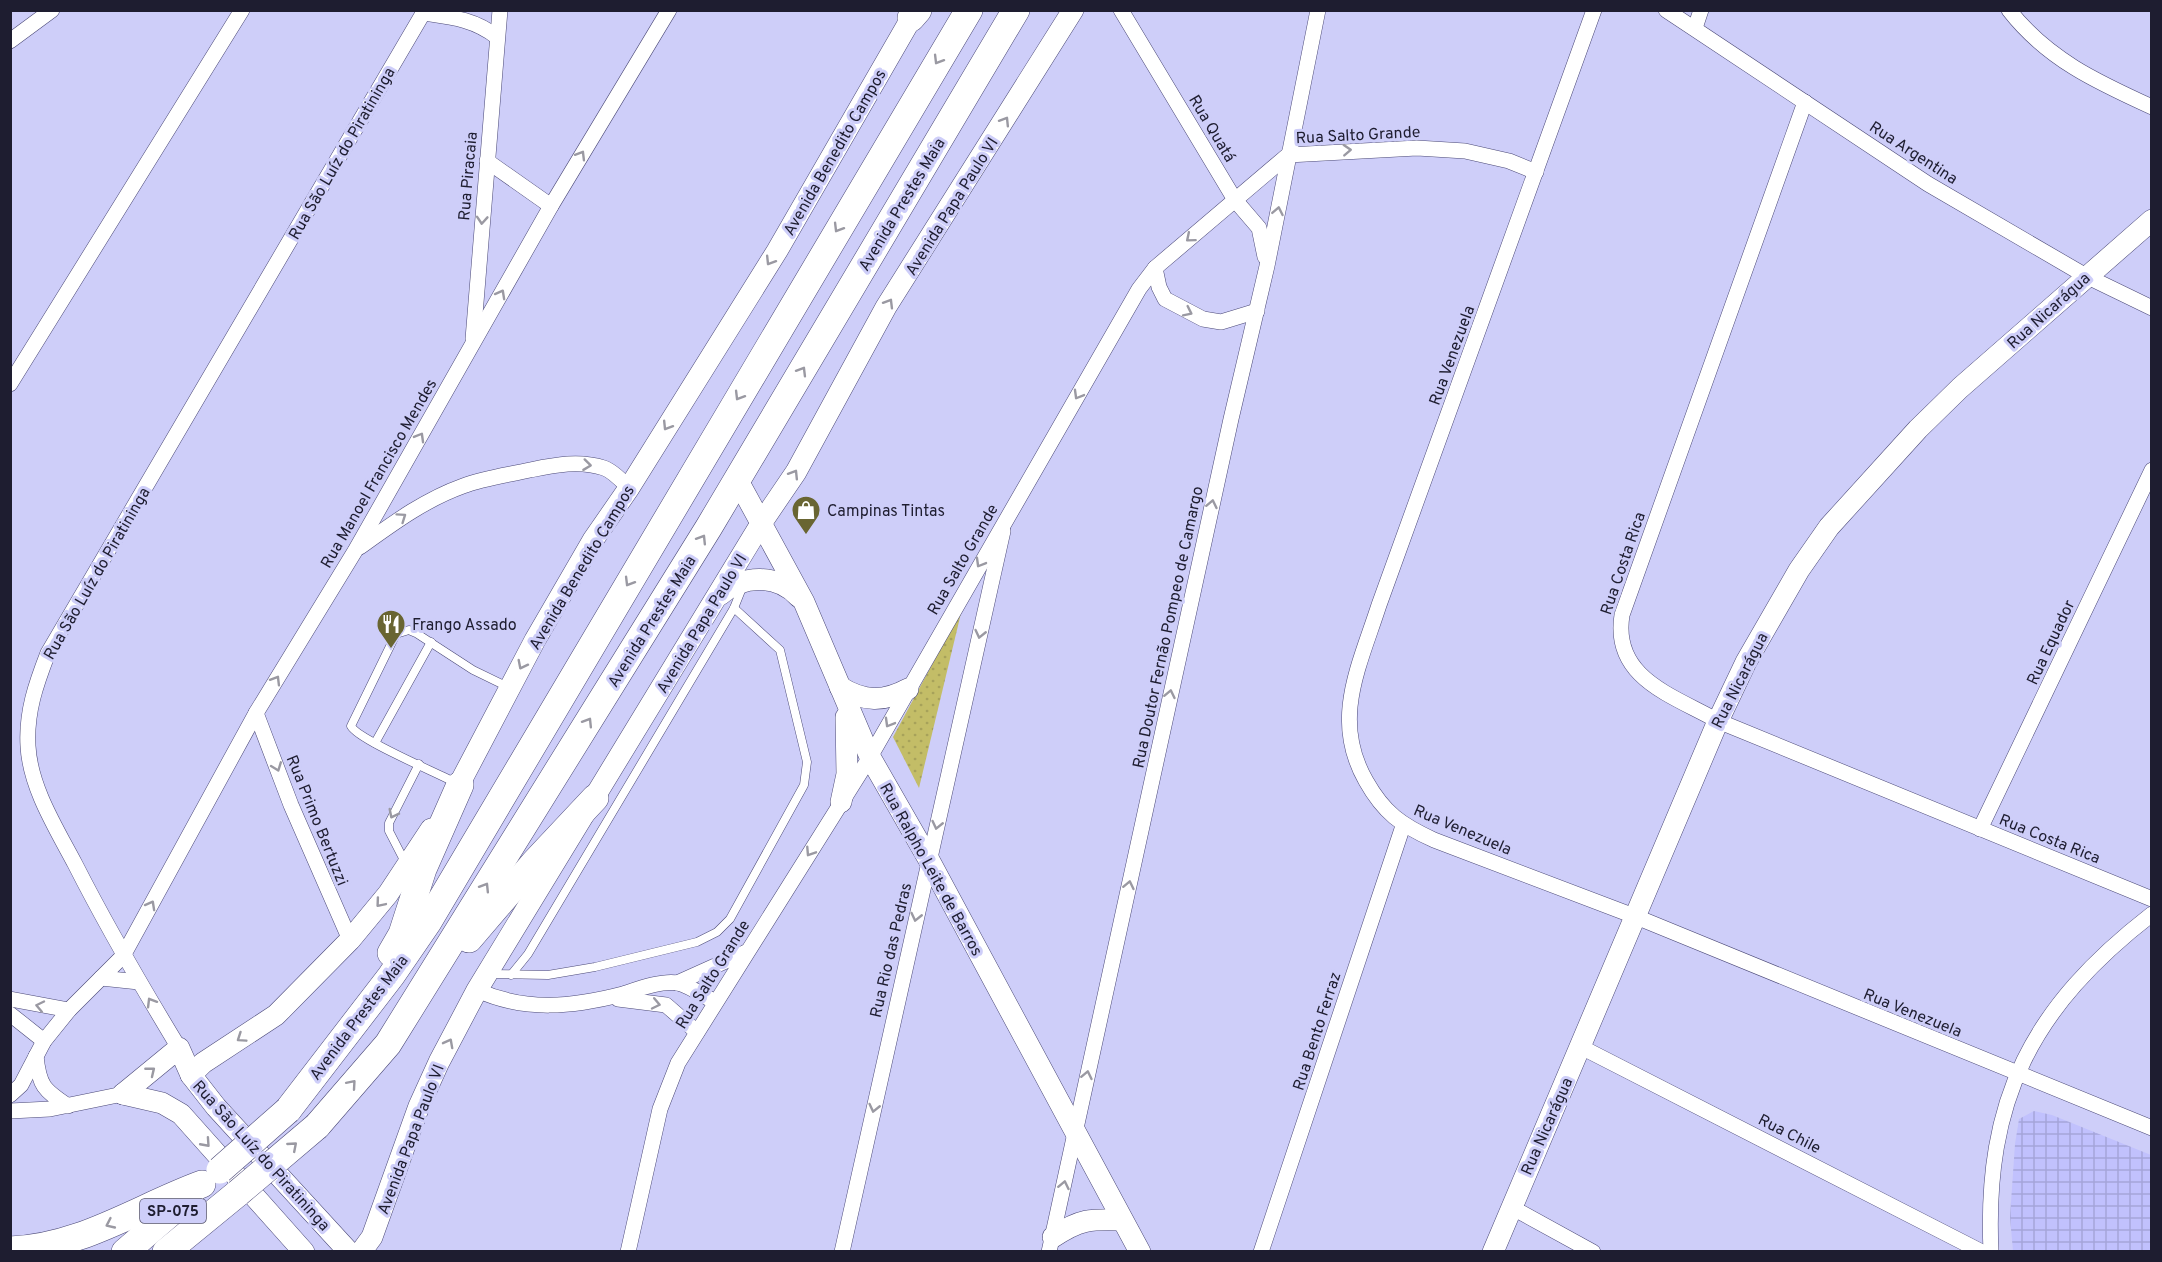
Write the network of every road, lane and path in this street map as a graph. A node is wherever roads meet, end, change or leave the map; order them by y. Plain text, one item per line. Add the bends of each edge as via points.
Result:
1 (52, 10) edge
2 (242, 10) edge
3 (500, 10) edge
4 (669, 10) edge
5 (969, 10) edge
6 (1016, 10) edge
7 (1073, 10) edge
8 (1121, 10) edge
9 (1318, 10) edge
10 (1594, 10) edge
11 (1666, 10) edge
12 (1701, 10) edge
13 (2009, 10) edge
14 (424, 12) edge
15 (915, 13) edge
16 (1695, 28) junction
17 (497, 37) junction
18 (10, 41) edge
19 (1805, 102) junction
20 (2151, 107) edge
21 (1288, 155) junction
22 (486, 161) junction
23 (1536, 172) junction
24 (1235, 200) junction
25 (551, 206) junction
26 (2151, 220) edge
27 (1267, 266) junction
28 (1155, 268) junction
29 (2086, 276) junction
30 (2151, 308) edge
31 (1257, 311) junction
32 (472, 345) junction
33 (10, 384) edge
34 (2151, 470) edge
35 (738, 479) junction
36 (629, 488) junction
37 (1006, 516) junction
38 (762, 522) junction
39 (355, 551) junction
40 (804, 602) junction
41 (725, 604) junction
42 (431, 642) junction
43 (840, 687) junction
44 (510, 688) junction
45 (909, 689) junction
46 (256, 713) junction
47 (1718, 721) junction
48 (375, 743) junction
49 (870, 758) junction
50 (419, 764) junction
51 (460, 785) junction
52 (596, 798) junction
53 (841, 802) junction
54 (1403, 826) junction
55 (1980, 829) junction
56 (929, 860) junction
57 (407, 866) junction
58 (2151, 899) edge
59 (2151, 914) edge
60 (1634, 916) junction
61 (350, 940) junction
62 (746, 952) junction
63 (123, 956) junction
64 (512, 975) junction
65 (101, 978) junction
66 (139, 982) junction
67 (483, 982) junction
68 (677, 983) junction
69 (606, 998) junction
70 (10, 999) edge
71 (715, 1002) junction
72 (69, 1010) junction
73 (10, 1014) edge
74 (351, 1026) junction
75 (697, 1032) junction
76 (44, 1041) junction
77 (388, 1044) junction
78 (1581, 1047) junction
79 (179, 1048) junction
80 (36, 1056) junction
81 (2015, 1073) junction
82 (191, 1075) junction
83 (123, 1094) junction
84 (10, 1095) edge
85 (68, 1106) junction
86 (10, 1111) edge
87 (181, 1114) junction
88 (2151, 1128) edge
89 (1075, 1133) junction
90 (211, 1177) junction
91 (230, 1200) junction
92 (1511, 1207) junction
93 (1122, 1220) junction
94 (1051, 1244) edge
95 (10, 1250) edge
96 (1261, 1250) edge
97 (125, 1251) edge
98 (166, 1251) edge
99 (194, 1251) edge
100 (304, 1251) edge
101 (349, 1251) edge
102 (361, 1251) edge
103 (628, 1251) edge
104 (842, 1251) edge
105 (1140, 1251) edge
106 (1492, 1251) edge
107 (1593, 1251) edge
108 (1982, 1251) edge
109 (1991, 1251) edge

1 - 18 street
2 - 33 street
3 - 17 street, Rua Piracaia
25 -> 4 street, Rua Manoel Francisco Mendes
5 -> 74 highway, Avenida Prestes Maia via 428,922
35 -> 6 highway, Avenida Prestes Maia
38 -> 7 street, Avenida Papa Paulo VI via 796,472 886,307
8 - 24 street, Rua Quatá
9 - 21 street, Rua Doutor Fernão Pompeo de Camargo
10 - 23 street, Rua Venezuela
11 - 16 street, Rua Argentina
12 - 16 street
13 - 20 street via 2047,51 2085,77
14 - 17 street via 482,25
14 - 63 street, Rua São Luíz do Piratininga via 48,653 33,692 28,748 36,781 51,820
15 -> 36 street, Avenida Benedito Campos via 777,250
16 - 19 street, Rua Argentina
17 - 22 street, Rua Piracaia
19 - 29 street, Rua Argentina via 1928,184
19 - 47 street, Rua Costa Rica via 1622,615 1619,634 1625,657 1638,675
21 -> 23 street, Rua Salto Grande via 1417,148 1465,151
21 - 24 street, Rua Salto Grande
27 -> 21 street, Rua Doutor Fernão Pompeo de Camargo
22 - 25 street
22 -> 32 street, Rua Piracaia
23 - 54 street, Rua Venezuela via 1353,686 1348,722 1351,750 1376,798
24 - 27 street, Rua Quatá via 1259,228
24 -> 28 street, Rua Salto Grande
32 -> 25 street, Rua Manoel Francisco Mendes
26 - 29 street, Rua Nicarágua
27 - 31 street, Rua Doutor Fernão Pompeo de Camargo
28 -> 31 street via 1165,299 1203,319 1221,322
28 -> 37 street, Rua Salto Grande
29 - 30 street, Rua Argentina
29 - 47 street, Rua Nicarágua via 1918,429 1829,527 1799,570 1746,662
89 -> 31 street, Rua Doutor Fernão Pompeo de Camargo
39 -> 32 street, Rua Manoel Francisco Mendes
34 - 55 street, Rua Equador
35 - 38 street, Rua Ralpho Leite de Barros
77 -> 35 highway, Avenida Prestes Maia
39 -> 36 street via 409,512 443,494 481,481 561,464 588,464 606,469
36 -> 44 street, Avenida Benedito Campos via 593,540
37 -> 45 street, Rua Salto Grande
37 -> 56 street, Rua Rio das Pedras
38 - 40 street, Rua Ralpho Leite de Barros
38 - 41 street, Avenida Papa Paulo VI
46 -> 39 street, Rua Manoel Francisco Mendes
40 - 41 street via 781,584 767,579 746,580 726,590
40 - 43 street, Rua Ralpho Leite de Barros
41 - 52 street, Avenida Papa Paulo VI
41 - 64 lane via 664,729
41 - 64 lane via 780,650 807,762 804,785 730,919 717,932 697,942 595,967 548,975
42 - 44 lane via 473,670
42 - 48 lane
42 - 48 lane via 409,630 396,634 352,720 353,730
43 - 45 street via 866,699 881,699
43 - 49 street, Rua Ralpho Leite de Barros
43 - 53 street via 848,745
44 - 51 street, Avenida Benedito Campos
45 -> 49 street, Rua Salto Grande
46 -> 61 street, Rua Primo Bertuzzi
63 -> 46 street, Rua Manoel Francisco Mendes
47 - 55 street, Rua Costa Rica
47 - 60 street, Rua Nicarágua
48 - 50 lane
49 - 53 street, Rua Salto Grande
49 - 56 street, Rua Ralpho Leite de Barros
50 - 51 lane
50 -> 57 lane via 388,824
51 - 57 street, Avenida Benedito Campos
51 - 74 highway via 423,869 402,934
52 - 67 street, Avenida Papa Paulo VI
52 - 77 highway via 461,948
53 -> 62 street, Rua Salto Grande
54 - 60 street, Rua Venezuela
54 - 96 street, Rua Bento Ferraz
55 - 58 street, Rua Costa Rica
56 - 89 street, Rua Ralpho Leite de Barros
56 -> 104 street, Rua Rio das Pedras
57 -> 61 street, Avenida Benedito Campos
59 - 81 street via 2087,968 2062,998
60 - 78 street, Rua Nicarágua
60 - 81 street, Rua Venezuela
61 -> 82 street, Avenida Benedito Campos via 276,1015
62 - 68 street
62 - 71 street, Rua Salto Grande
63 - 65 street, Rua Manoel Francisco Mendes
63 - 66 street, Rua São Luíz do Piratininga
64 - 67 lane
65 - 66 street
65 - 72 street
79 -> 66 street, Rua São Luíz do Piratininga
67 - 69 street via 502,1001 528,1005
102 -> 67 street, Avenida Papa Paulo VI via 372,1237 423,1097
68 - 69 street
68 - 71 street
69 -> 75 street via 666,1005
72 -> 70 street
71 - 75 street, Rua Salto Grande
72 - 76 street
73 - 76 street
74 - 90 highway, Avenida Prestes Maia, bridge via 288,1110
75 - 103 street, Rua Salto Grande via 678,1064 660,1109
76 - 80 street
91 -> 77 highway, Avenida Prestes Maia, bridge via 317,1126
78 - 92 street, Rua Nicarágua
78 - 108 street, Rua Chile
79 - 82 street, Rua São Luíz do Piratininga
83 -> 79 street
80 - 84 street via 21,1085
80 - 85 street via 46,1092
81 - 88 street, Rua Venezuela
81 - 109 street via 1995,1149
82 - 87 street
82 - 101 street, Rua São Luíz do Piratininga
83 - 85 street
83 - 87 street via 162,1103
85 - 86 street
87 -> 100 street
89 - 93 street, Rua Ralpho Leite de Barros
94 -> 89 street, Rua Doutor Fernão Pompeo de Camargo
90 -> 95 highway via 86,1235
90 - 97 highway, SP-075
91 - 98 highway, SP-075
91 - 99 highway
92 - 106 street, Rua Nicarágua
92 - 107 street
93 - 94 street via 1074,1223
93 - 105 street, Rua Ralpho Leite de Barros

